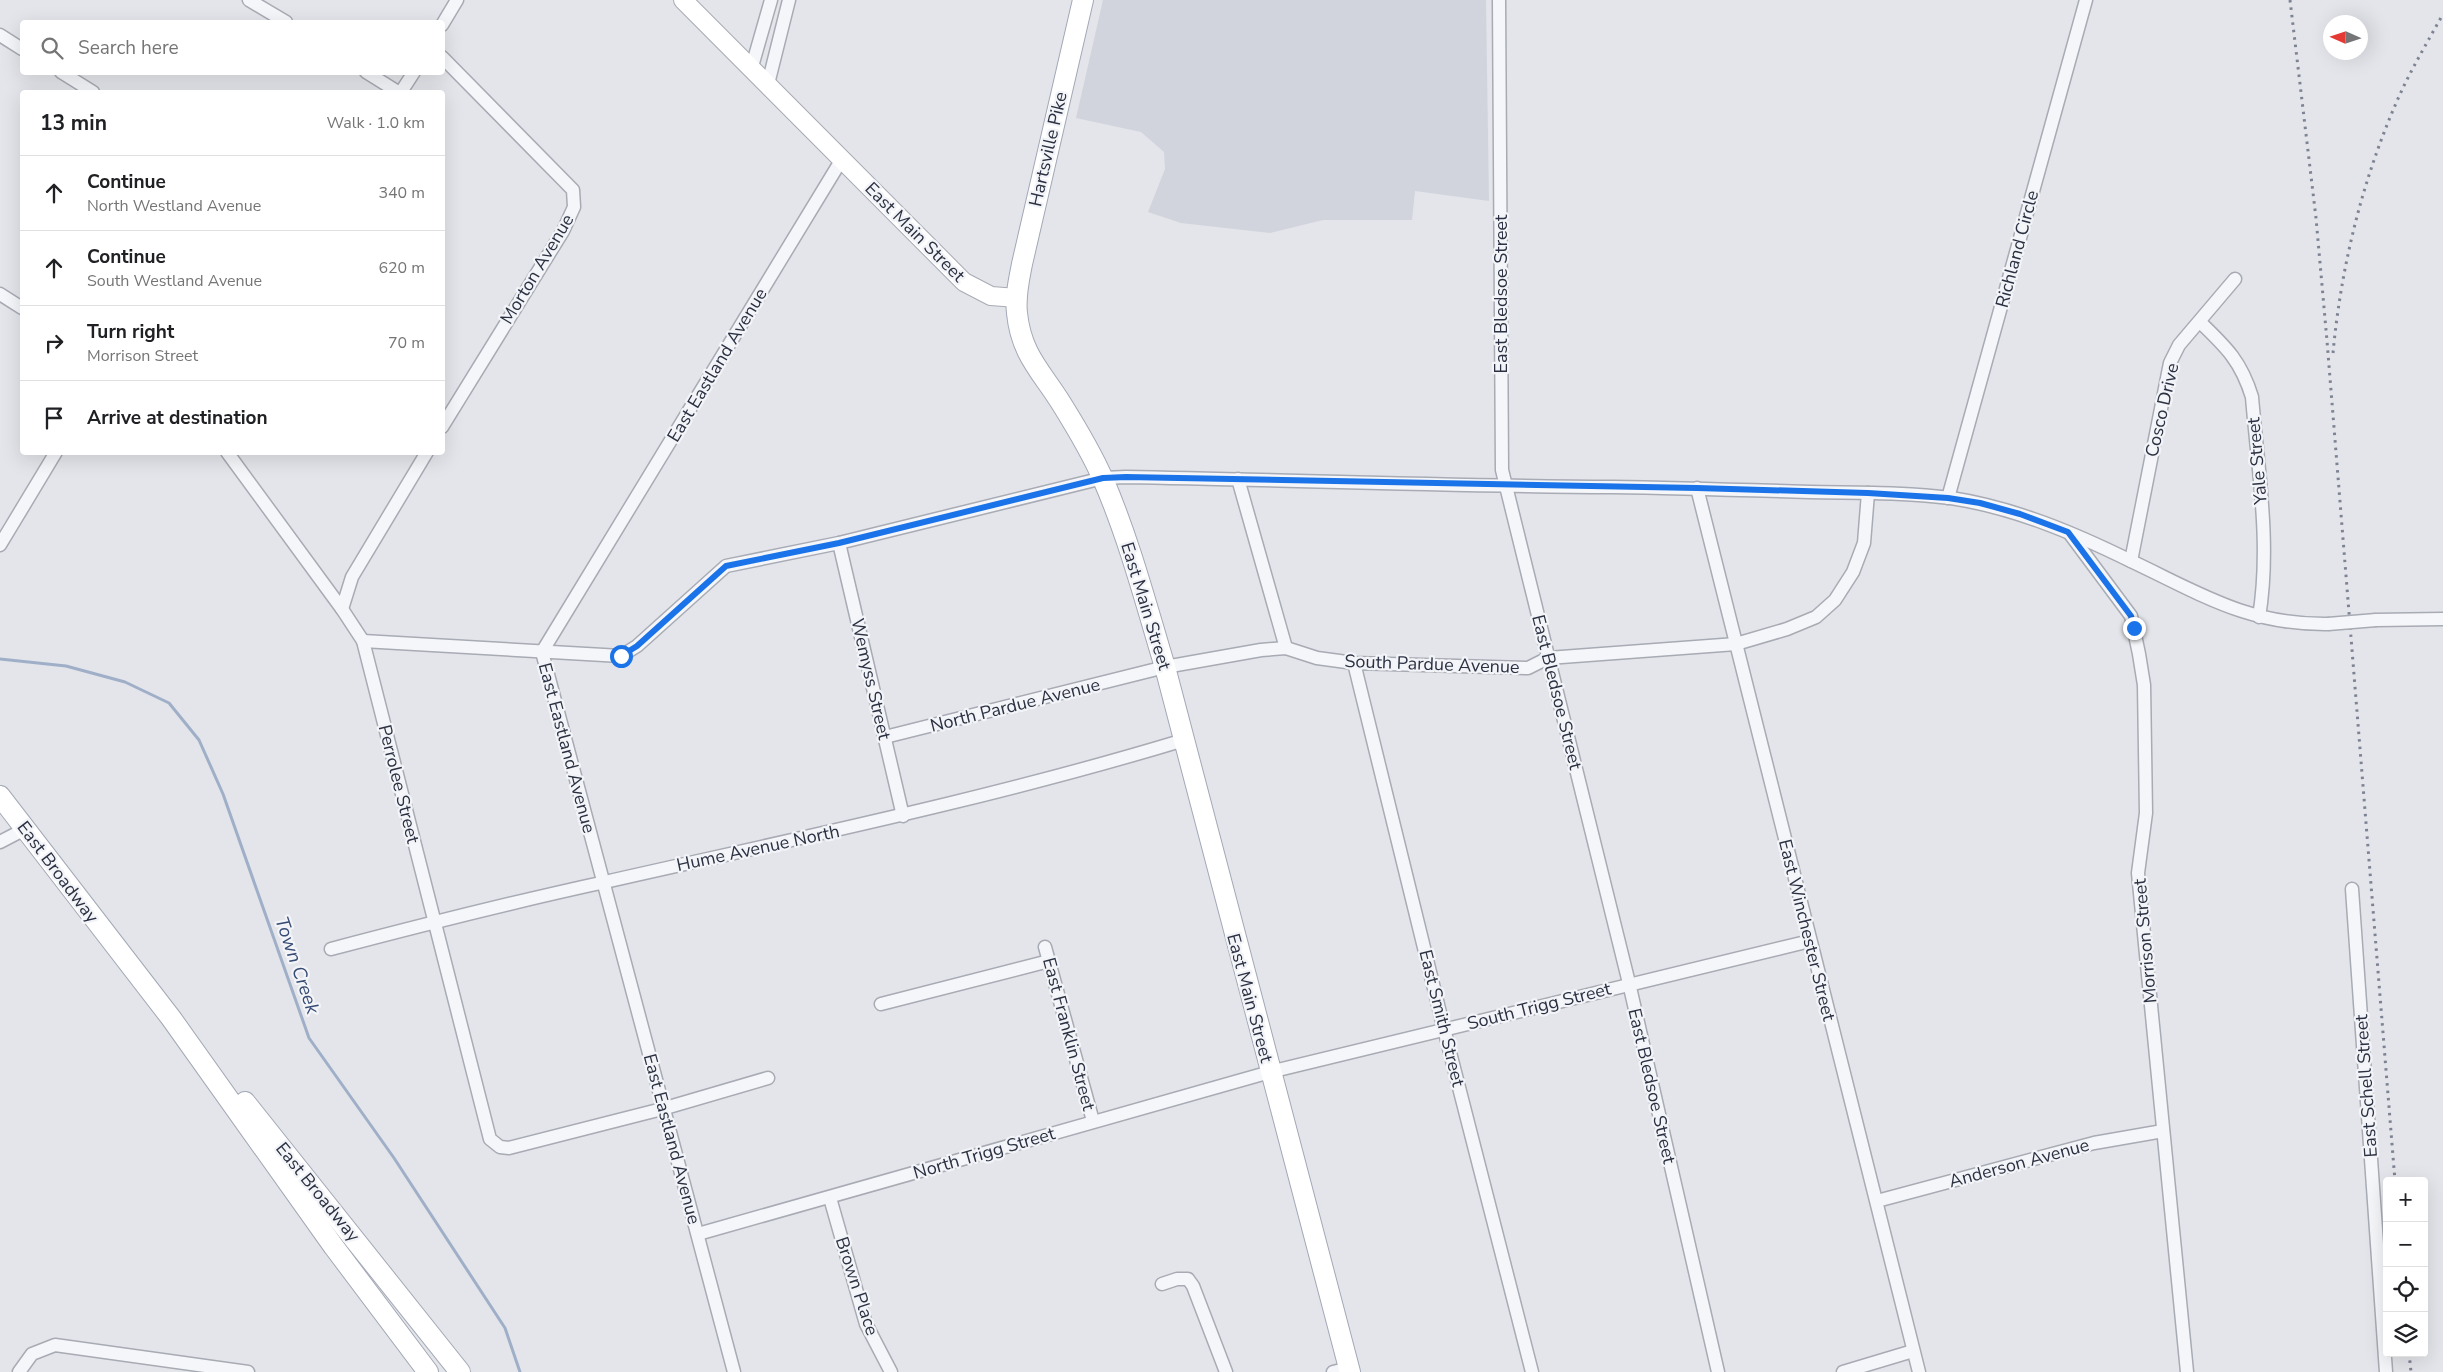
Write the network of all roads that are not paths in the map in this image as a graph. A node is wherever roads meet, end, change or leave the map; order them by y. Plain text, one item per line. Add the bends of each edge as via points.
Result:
1 (249, 0) edge
2 (456, 0) edge
3 (683, 0) edge
4 (771, 0) edge
5 (789, 0) edge
6 (1083, 0) edge
7 (1499, 0) edge
8 (2086, 0) edge
9 (283, 20) edge
10 (445, 20) edge
11 (0, 35) edge
12 (20, 48) edge
13 (445, 61) edge
14 (751, 70) junction
15 (65, 75) edge
16 (371, 75) edge
17 (412, 75) edge
18 (768, 84) junction
19 (90, 90) edge
20 (397, 90) edge
21 (401, 90) edge
22 (842, 159) junction
23 (2236, 279) dead end
24 (0, 294) edge
25 (1017, 298) junction
26 (20, 307) edge
27 (2200, 322) junction
28 (445, 422) edge
29 (54, 455) edge
30 (229, 455) edge
31 (425, 455) edge
32 (1103, 478) junction
33 (1238, 479) junction
34 (1506, 486) junction
35 (1697, 488) junction
36 (1868, 493) junction
37 (1948, 498) junction
38 (2068, 532) junction
39 (839, 543) junction
40 (0, 545) edge
41 (2131, 561) junction
42 (342, 609) junction
43 (2259, 618) junction
44 (2443, 619) edge
45 (363, 641) junction
46 (1736, 644) junction
47 (1286, 648) junction
48 (542, 652) junction
49 (1548, 658) junction
50 (1354, 663) junction
51 (1165, 667) junction
52 (1144, 672) joint
53 (885, 737) junction
54 (1184, 740) junction
55 (0, 796) edge
56 (903, 816) junction
57 (25, 829) junction
58 (0, 842) edge
59 (602, 882) junction
60 (2352, 890) dead end
61 (434, 922) junction
62 (1810, 941) junction
63 (1045, 947) dead end
64 (331, 949) dead end
65 (1049, 961) junction
66 (1629, 983) junction
67 (880, 1004) dead end
68 (1444, 1029) junction
69 (191, 1040) junction
70 (1270, 1072) junction
71 (768, 1078) dead end
72 (662, 1109) junction
73 (1093, 1121) junction
74 (2163, 1131) junction
75 (830, 1198) junction
76 (1877, 1201) junction
77 (698, 1234) junction
78 (1162, 1284) dead end
79 (1913, 1351) junction
80 (1344, 1370) edge
81 (19, 1372) edge
82 (248, 1372) edge
83 (428, 1372) edge
84 (460, 1372) edge
85 (734, 1372) edge
86 (891, 1372) edge
87 (1226, 1372) edge
88 (1532, 1372) edge
89 (1718, 1372) edge
90 (1843, 1372) edge
91 (1919, 1372) edge
92 (2187, 1372) edge
93 (2386, 1372) edge

1 - 9 street
2 - 10 street
3 - 14 street, East Main Street
4 - 14 street
5 - 18 street
6 - 25 main road, Hartsville Pike via 1036,200
7 - 34 street, East Bledsoe Street via 1502,470
8 - 37 street, Richland Circle
11 - 12 street
13 - 28 street, Morton Avenue via 573,190 574,207 563,231
14 - 18 street, East Main Street
15 - 19 street
16 - 20 street
17 - 21 street
18 - 22 street, East Main Street
22 - 25 street, East Main Street via 964,282 991,296
22 - 48 street, East Eastland Avenue
23 - 27 street, Cosco Drive
24 - 26 street
25 - 32 main road, East Main Street via 1019,326 1027,352
27 - 41 street, Cosco Drive via 2179,345 2170,363
27 - 43 street, Yale Street via 2236,358 2252,397 2265,555
29 - 40 street
30 - 42 street, Perrolee Street
31 - 42 street via 352,576
32 - 33 street
32 - 39 street
32 - 51 main road, East Main Street via 1133,560
33 - 34 street
33 - 47 street
34 - 35 street
34 - 49 street, East Bledsoe Street
35 - 36 street
35 - 46 street, East Winchester Street
36 - 37 street
36 - 46 street, South Pardue Avenue via 1864,543 1853,572 1835,600 1816,616 1787,629
37 - 38 street via 2020,514
38 - 41 street
38 - 74 street, Morrison Street via 2131,616 2144,685 2146,814 2138,873
39 - 48 street via 726,566 637,646 621,656
39 - 53 street, Wemyss Street
41 - 43 street via 2198,594
42 - 45 street, Perrolee Street
43 - 44 street, bridge via 2303,624
45 - 48 street
45 - 61 street, Perrolee Street
46 - 49 street, South Pardue Avenue
46 - 62 street, East Winchester Street
47 - 50 street, South Pardue Avenue via 1317,658
47 - 51 street, South Pardue Avenue
48 - 59 street, East Eastland Avenue
49 - 50 street, South Pardue Avenue via 1528,668
49 - 66 street, East Bledsoe Street
50 - 68 street, East Smith Street
51 - 52 street, South Pardue Avenue
51 - 54 main road, East Main Street
52 - 53 street, North Pardue Avenue
53 - 56 street, Wemyss Street
54 - 56 street, Hume Avenue North via 1089,769
54 - 70 main road, East Main Street
55 - 57 main road, East Broadway
56 - 59 street, Hume Avenue North
57 - 58 street
57 - 69 main road, East Broadway
59 - 61 street, Hume Avenue North
59 - 72 street, East Eastland Avenue
60 - 93 street, East Schell Street
61 - 64 street, Hume Avenue North
61 - 72 street, Perrolee Street via 490,1139 500,1147 509,1148
62 - 66 street, South Trigg Street
62 - 76 street, East Winchester Street
63 - 65 street, East Franklin Street
65 - 67 street
65 - 73 street, East Franklin Street
66 - 68 street, South Trigg Street
66 - 89 street, East Bledsoe Street
68 - 70 street, South Trigg Street
68 - 88 street, East Smith Street
69 - 83 main road, East Broadway via 334,1247
69 - 84 main road, East Broadway
70 - 73 street, North Trigg Street
70 - 80 main road, East Main Street
71 - 72 street
72 - 77 street, East Eastland Avenue
73 - 75 street, North Trigg Street
74 - 76 street, Anderson Avenue via 2094,1143
74 - 92 street, Morrison Street
75 - 77 street, North Trigg Street
75 - 86 street, Brown Place via 866,1324
76 - 79 street, East Winchester Street
77 - 85 street, East Eastland Avenue
78 - 87 street via 1188,1279
79 - 90 street
79 - 91 street, East Winchester Street
81 - 82 street via 32,1354 55,1345

